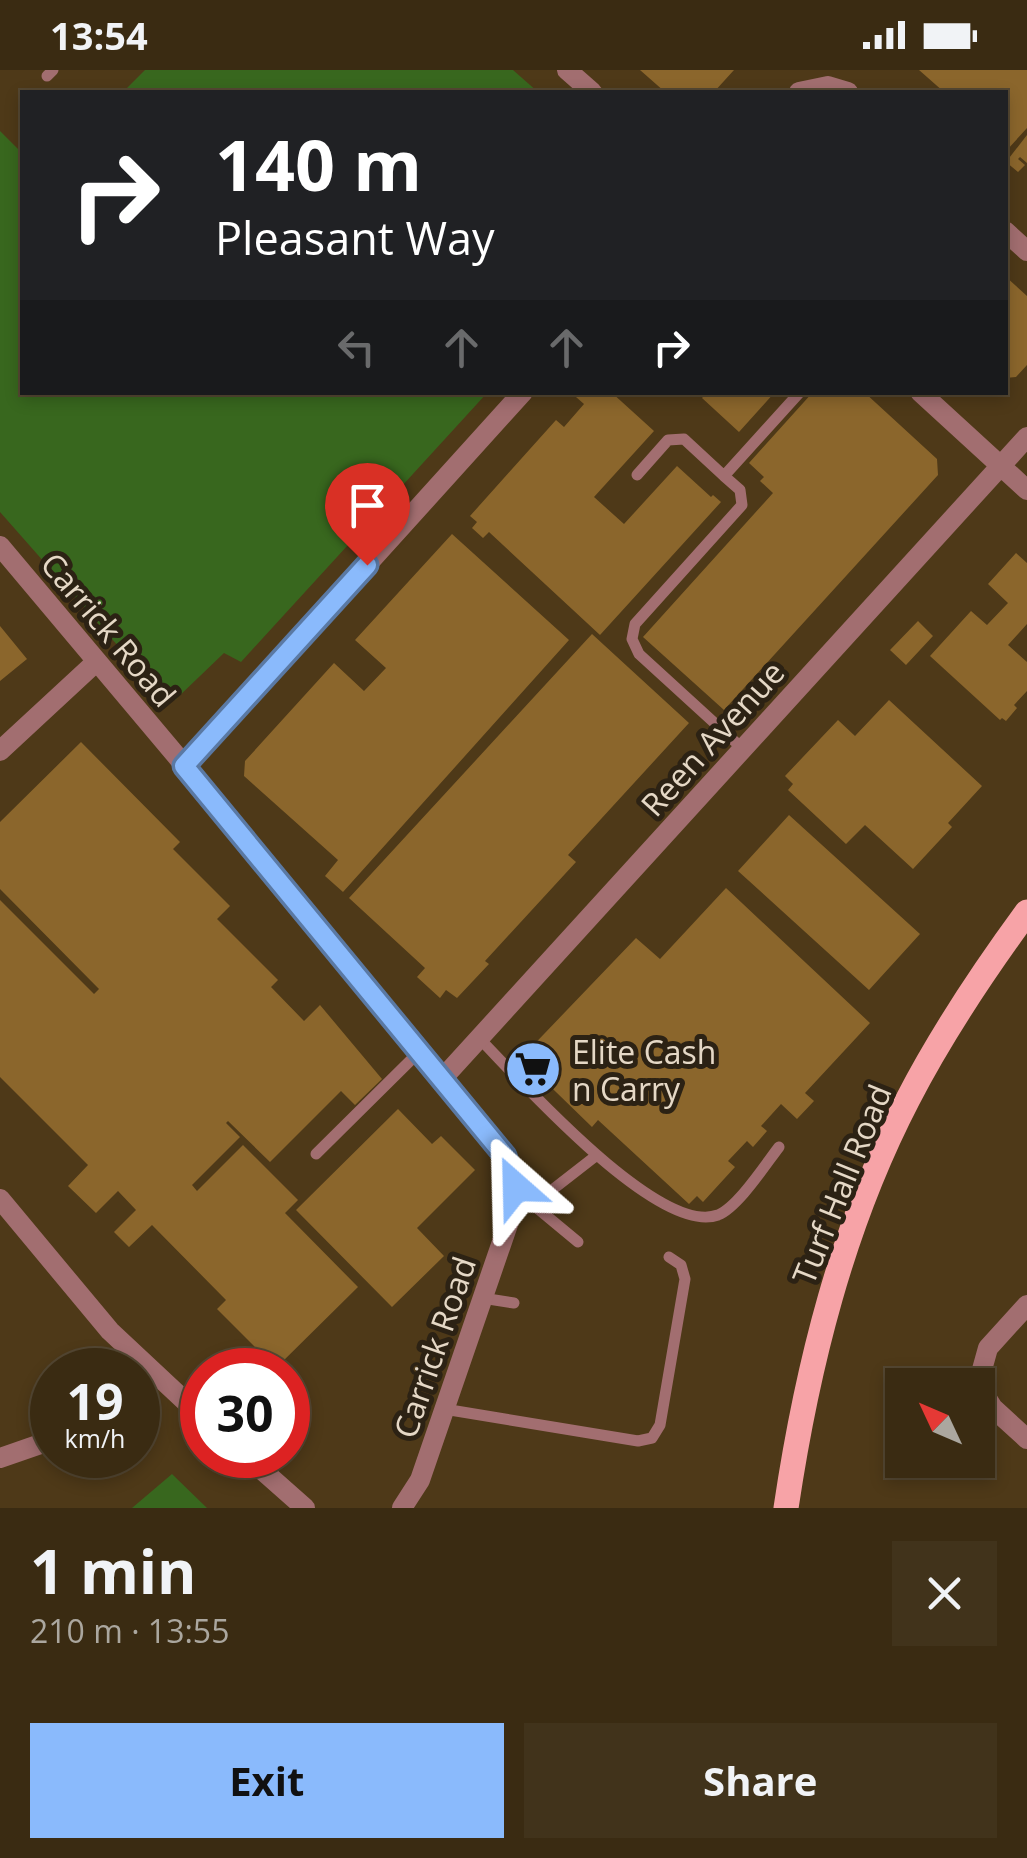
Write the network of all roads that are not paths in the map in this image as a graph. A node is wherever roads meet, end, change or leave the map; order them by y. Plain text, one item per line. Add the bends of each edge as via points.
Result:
1 (567, 70) edge
2 (590, 90) edge
3 (809, 90) edge
4 (841, 90) edge
5 (1008, 234) edge
6 (1027, 251) edge
7 (520, 395) edge
8 (797, 395) edge
9 (923, 395) edge
10 (1027, 437) edge
11 (1000, 466) junction
12 (637, 475) dead end
13 (724, 476) junction
14 (1027, 490) edge
15 (0, 546) edge
16 (96, 662) junction
17 (743, 748) junction
18 (0, 752) edge
19 (184, 766) junction
20 (1027, 912) edge
21 (479, 1038) junction
22 (419, 1052) junction
23 (442, 1078) junction
24 (779, 1148) dead end
25 (316, 1154) dead end
26 (596, 1155) junction
27 (0, 1199) edge
28 (525, 1200) junction
29 (578, 1242) dead end
30 (669, 1256) dead end
31 (482, 1298) junction
32 (514, 1303) dead end
33 (1027, 1305) edge
34 (127, 1348) edge
35 (160, 1380) edge
36 (180, 1397) edge
37 (444, 1409) junction
38 (1027, 1439) edge
39 (30, 1448) edge
40 (0, 1458) edge
41 (271, 1478) edge
42 (305, 1508) edge
43 (402, 1508) edge
44 (786, 1508) edge

1 - 2 street
3 - 4 street
5 - 6 street
7 - 19 street
8 - 13 lane
9 - 11 street
10 - 11 street, Reen Avenue
11 - 14 street
11 - 17 street, Reen Avenue
12 - 13 lane via 668,440 684,439
13 - 17 lane via 740,490 742,505 635,624 632,638 639,654
15 - 16 street, Carrick Road
16 - 18 street
16 - 19 street, Carrick Road
17 - 21 street, Reen Avenue
19 - 22 street, Carrick Road
20 - 44 main road, Turf Hall Road via 940,1040 878,1163 825,1313
21 - 23 street, Reen Avenue
21 - 26 lane
22 - 23 street, Carrick Road
22 - 25 lane
23 - 28 street, Carrick Road via 505,1156
24 - 26 lane via 730,1207 701,1218 672,1208
26 - 28 lane
27 - 34 street
28 - 29 lane
28 - 31 street, Carrick Road
30 - 37 lane via 682,1265 685,1279 660,1425 652,1438
31 - 32 lane
31 - 37 street, Carrick Road
33 - 38 street via 988,1348 978,1384
35 - 36 street
37 - 43 street, Carrick Road via 420,1480
39 - 40 street
41 - 42 street

